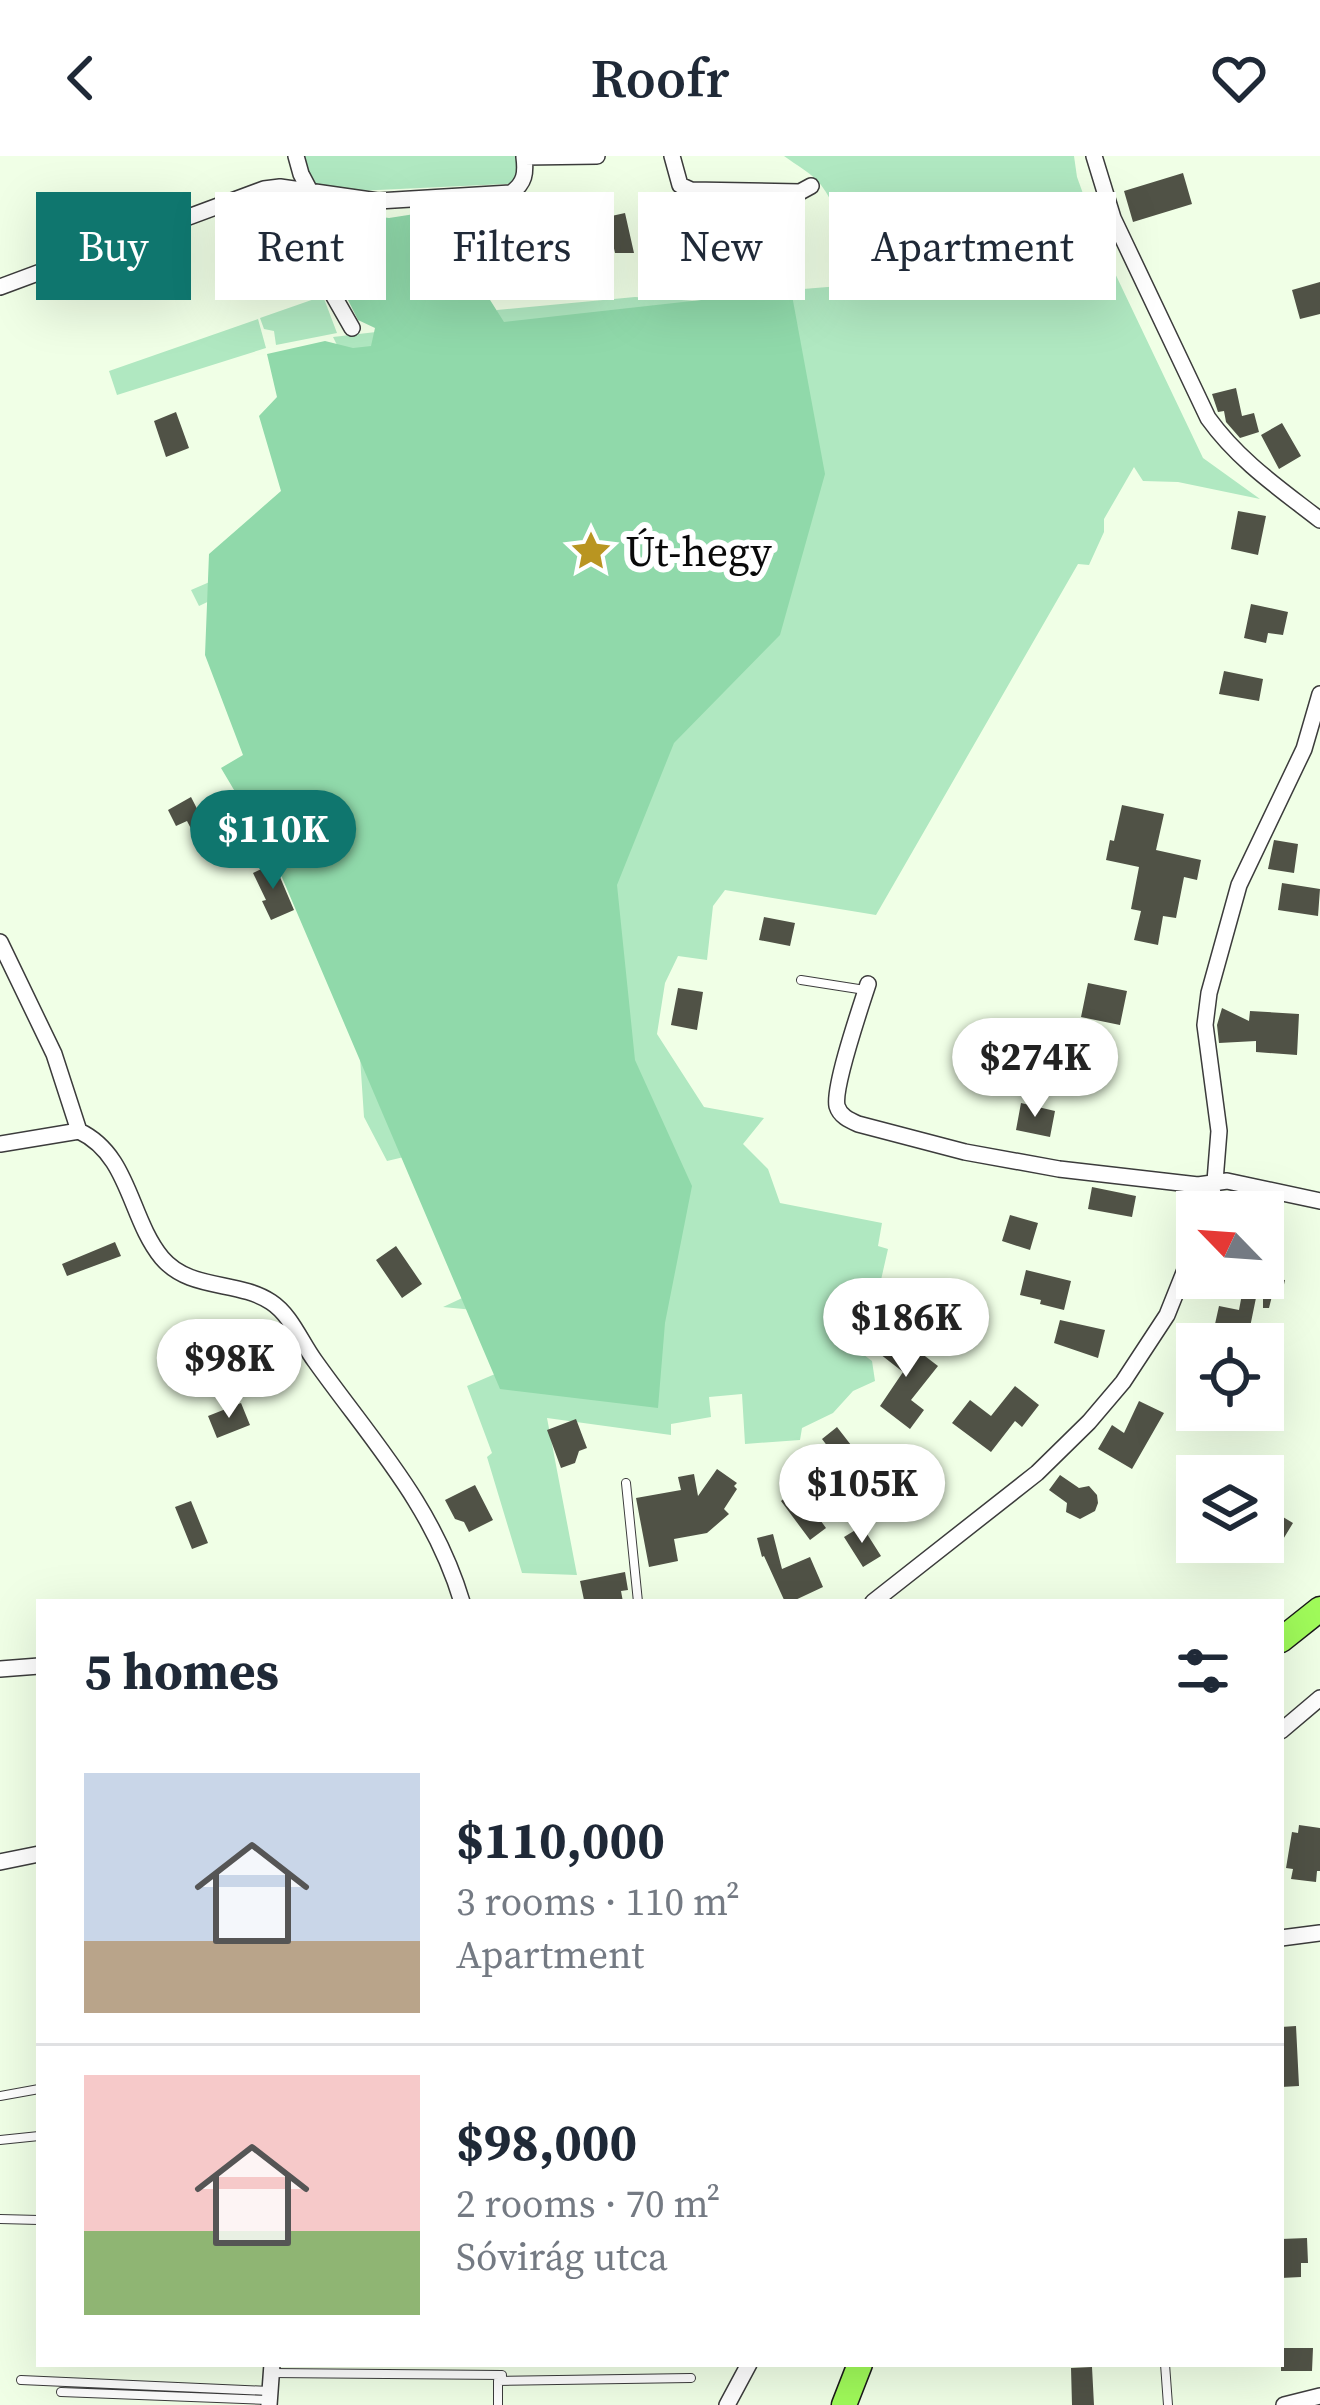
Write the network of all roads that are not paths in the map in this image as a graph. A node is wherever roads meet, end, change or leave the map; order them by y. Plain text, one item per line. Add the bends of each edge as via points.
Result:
1 (296, 156) edge
2 (597, 156) edge
3 (672, 156) edge
4 (1094, 156) edge
5 (811, 186) dead end
6 (256, 192) edge
7 (306, 192) edge
8 (310, 192) edge
9 (386, 201) edge
10 (215, 207) edge
11 (0, 287) edge
12 (336, 300) edge
13 (352, 328) dead end
14 (1320, 520) edge
15 (1320, 694) edge
16 (0, 943) edge
17 (801, 980) dead end
18 (867, 987) joint
19 (79, 1130) junction
20 (0, 1144) edge
21 (1215, 1181) junction
22 (1212, 1191) edge
23 (1320, 1201) edge
24 (1176, 1292) edge
25 (626, 1483) dead end
26 (461, 1599) edge
27 (638, 1599) edge
28 (877, 1599) edge
29 (1320, 1610) edge
30 (1284, 1638) edge
31 (36, 1666) edge
32 (0, 1669) edge
33 (1320, 1698) edge
34 (1284, 1728) edge
35 (36, 1855) edge
36 (0, 1862) edge
37 (1320, 1934) edge
38 (1284, 1938) edge
39 (36, 2090) edge
40 (0, 2096) edge
41 (36, 2136) edge
42 (0, 2140) edge
43 (0, 2219) edge
44 (36, 2220) edge
45 (747, 2367) edge
46 (859, 2367) edge
47 (1166, 2367) edge
48 (691, 2378) dead end
49 (21, 2380) dead end
50 (501, 2381) junction
51 (270, 2387) edge
52 (61, 2392) dead end
53 (1320, 2396) edge
54 (498, 2405) edge
55 (728, 2405) edge
56 (844, 2405) edge
57 (1168, 2405) edge
58 (1284, 2405) edge

1 - 8 street
2 - 9 street via 524,157 525,176 511,193
3 - 5 street via 680,184 691,190
4 - 14 street via 1113,218 1208,418 1251,467
6 - 7 street
10 - 11 street
12 - 13 street
15 - 21 street via 1304,749 1239,885 1209,993
16 - 19 street
17 - 18 lane
18 - 21 street via 838,1089 844,1118 1059,1169
19 - 20 street
19 - 26 street via 110,1153 168,1264 267,1300 285,1316 416,1498
21 - 22 street
21 - 23 street
24 - 28 street via 1089,1422
25 - 27 lane
29 - 30 main road
31 - 32 street
33 - 34 street
35 - 36 street
37 - 38 street
39 - 40 lane
41 - 42 lane
43 - 44 lane
45 - 55 street
46 - 56 main road
47 - 57 lane
48 - 50 lane
49 - 51 lane
50 - 51 lane via 502,2374
50 - 54 lane
51 - 52 lane
53 - 58 street

